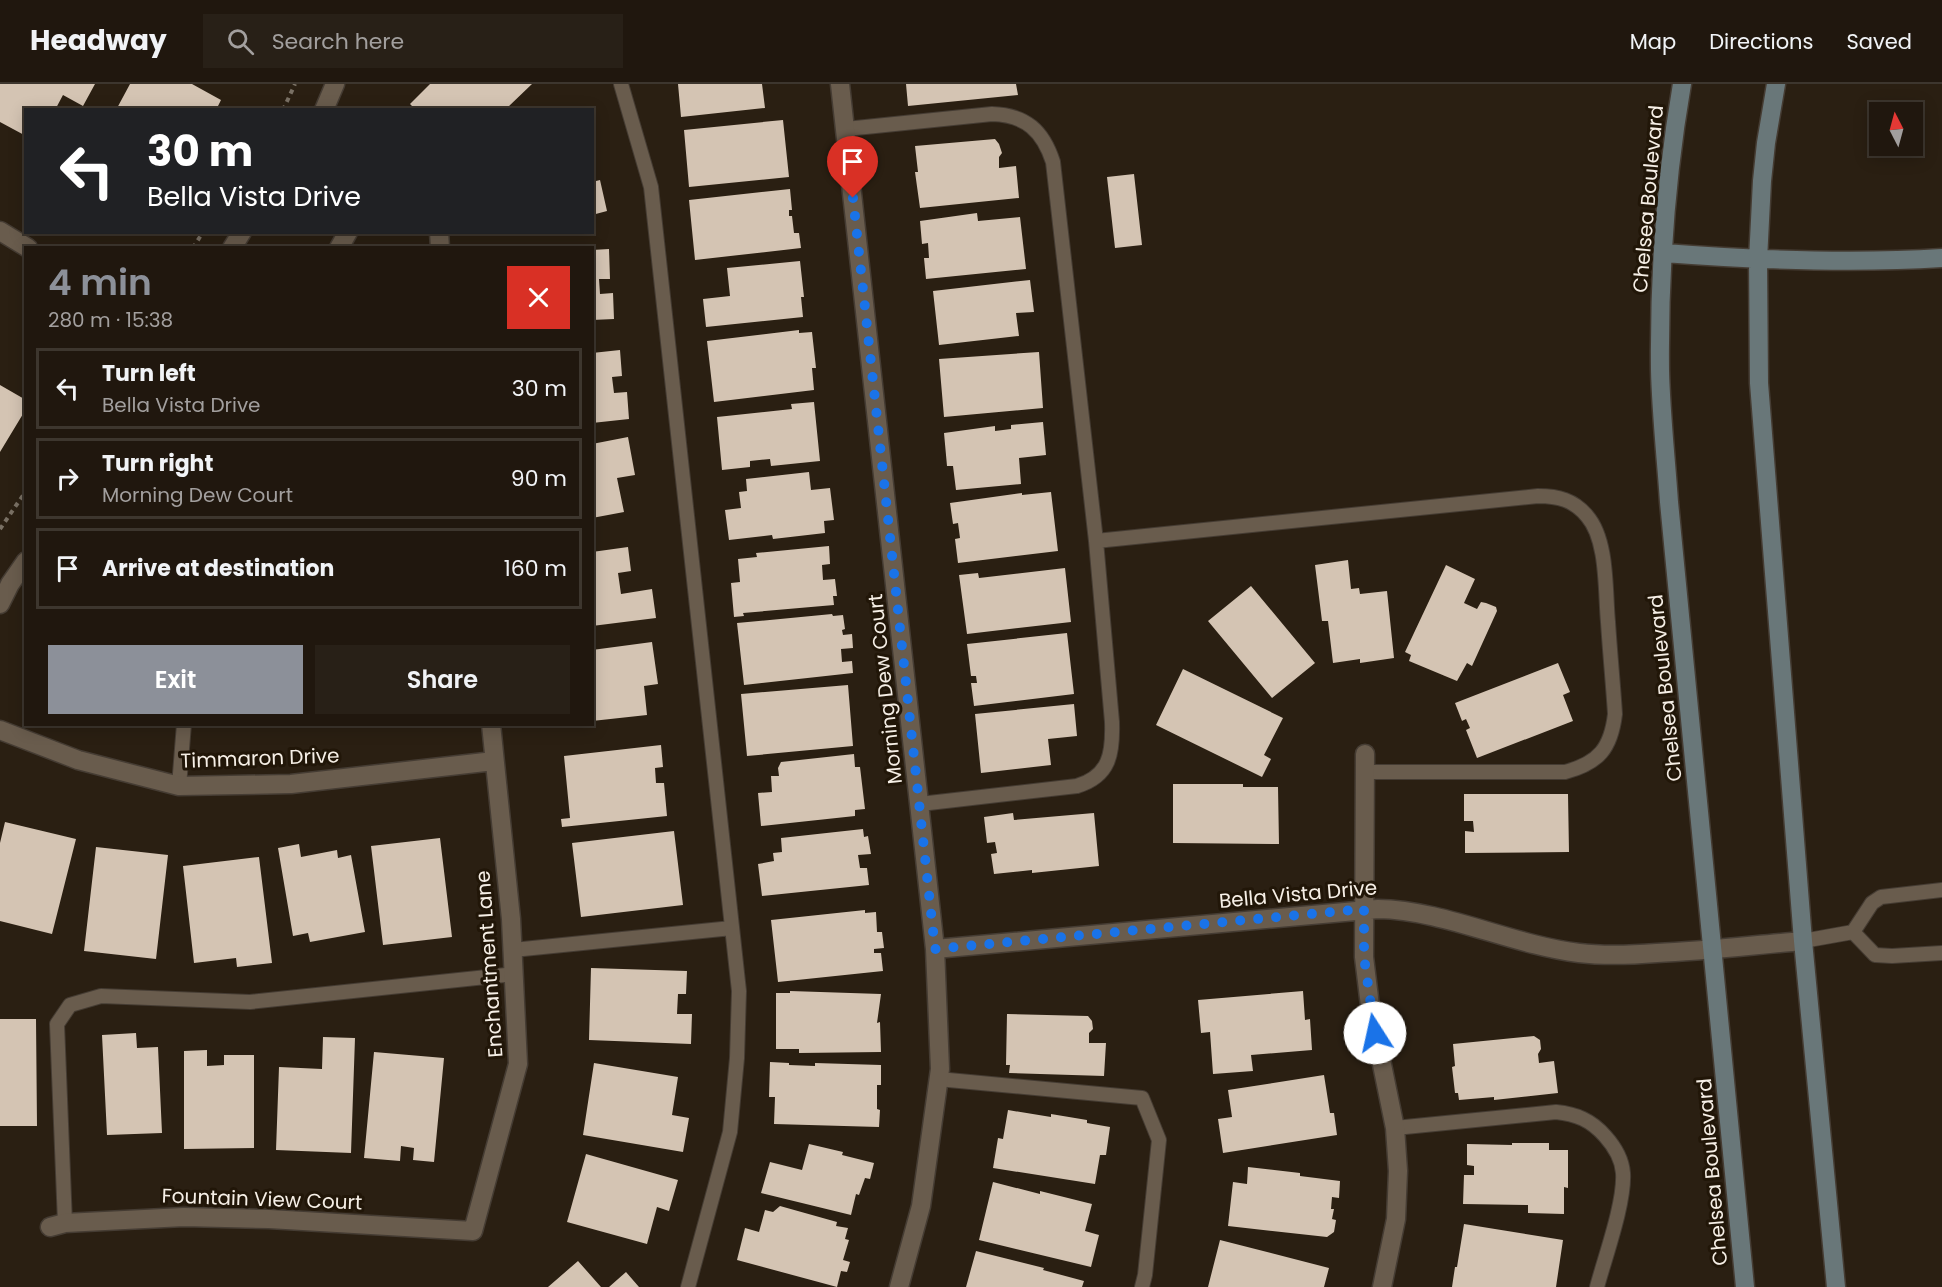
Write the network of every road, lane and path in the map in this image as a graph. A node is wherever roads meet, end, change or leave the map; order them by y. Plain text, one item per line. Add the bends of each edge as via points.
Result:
1 (295, 84) edge
2 (335, 84) edge
3 (621, 84) edge
4 (840, 84) edge
5 (1682, 84) edge
6 (1776, 84) edge
7 (284, 108) edge
8 (325, 108) edge
9 (846, 129) junction
10 (0, 231) edge
11 (25, 246) edge
12 (1664, 253) junction
13 (1942, 258) edge
14 (1758, 260) junction
15 (24, 494) edge
16 (0, 529) edge
17 (1096, 541) junction
18 (24, 564) edge
19 (0, 604) edge
20 (184, 726) edge
21 (491, 726) edge
22 (0, 730) edge
23 (494, 761) junction
24 (1365, 763) joint
25 (178, 786) junction
26 (920, 804) junction
27 (1942, 890) edge
28 (1364, 909) junction
29 (732, 928) junction
30 (1853, 932) junction
31 (1803, 941) junction
32 (935, 949) junction
33 (1713, 949) junction
34 (513, 950) junction
35 (1942, 953) edge
36 (514, 974) junction
37 (938, 1079) junction
38 (1395, 1128) junction
39 (58, 1225) joint
40 (473, 1231) joint
41 (688, 1287) edge
42 (899, 1287) edge
43 (1142, 1287) edge
44 (1382, 1287) edge
45 (1597, 1287) edge
46 (1745, 1287) edge
47 (1836, 1287) edge

1 - 7 path
2 - 8 street
3 - 29 lane via 651,187
4 - 9 street, Morning Dew Court
5 - 12 main road, Chelsea Boulevard
6 - 14 main road via 1762,181
9 - 17 lane via 1008,114 1021,119 1041,136 1053,162
9 - 26 street, Morning Dew Court
10 - 11 street
12 - 14 main road
12 - 33 main road, Chelsea Boulevard via 1660,370 1669,502
13 - 14 main road
14 - 31 main road via 1759,383
15 - 16 path
17 - 24 lane via 1538,496 1564,498 1587,515 1602,557 1615,714 1614,730 1602,753 1582,768 1548,774
17 - 26 lane via 1113,739 1106,765 1089,783 1077,786
18 - 19 street
20 - 25 lane
21 - 23 street, Enchantment Lane
22 - 25 street, Timmaron Drive via 78,760
23 - 25 street, Timmaron Drive via 291,784
23 - 34 street, Enchantment Lane
24 - 28 street
26 - 32 street, Morning Dew Court
27 - 30 lane via 1881,897 1872,903
28 - 32 street, Bella Vista Drive
28 - 33 street, Bella Vista Drive via 1418,913 1580,953
28 - 38 street via 1366,981
29 - 34 lane
29 - 41 lane via 739,992 730,1132
30 - 31 lane
30 - 35 lane via 1875,955
31 - 33 street, Bella Vista Drive
31 - 47 main road
32 - 37 street, Morning Dew Court
33 - 46 main road, Chelsea Boulevard
34 - 36 street, Enchantment Lane
36 - 39 lane via 250,1002 101,996 70,1005 57,1024
36 - 40 street, Enchantment Lane via 518,1064
37 - 42 street, Morning Dew Court via 921,1206
37 - 43 lane via 1142,1098 1159,1140
38 - 44 street via 1398,1196
38 - 45 lane via 1556,1113 1571,1114 1597,1127 1615,1150 1623,1172 1620,1203
39 - 40 street, Fountain View Court via 184,1217

